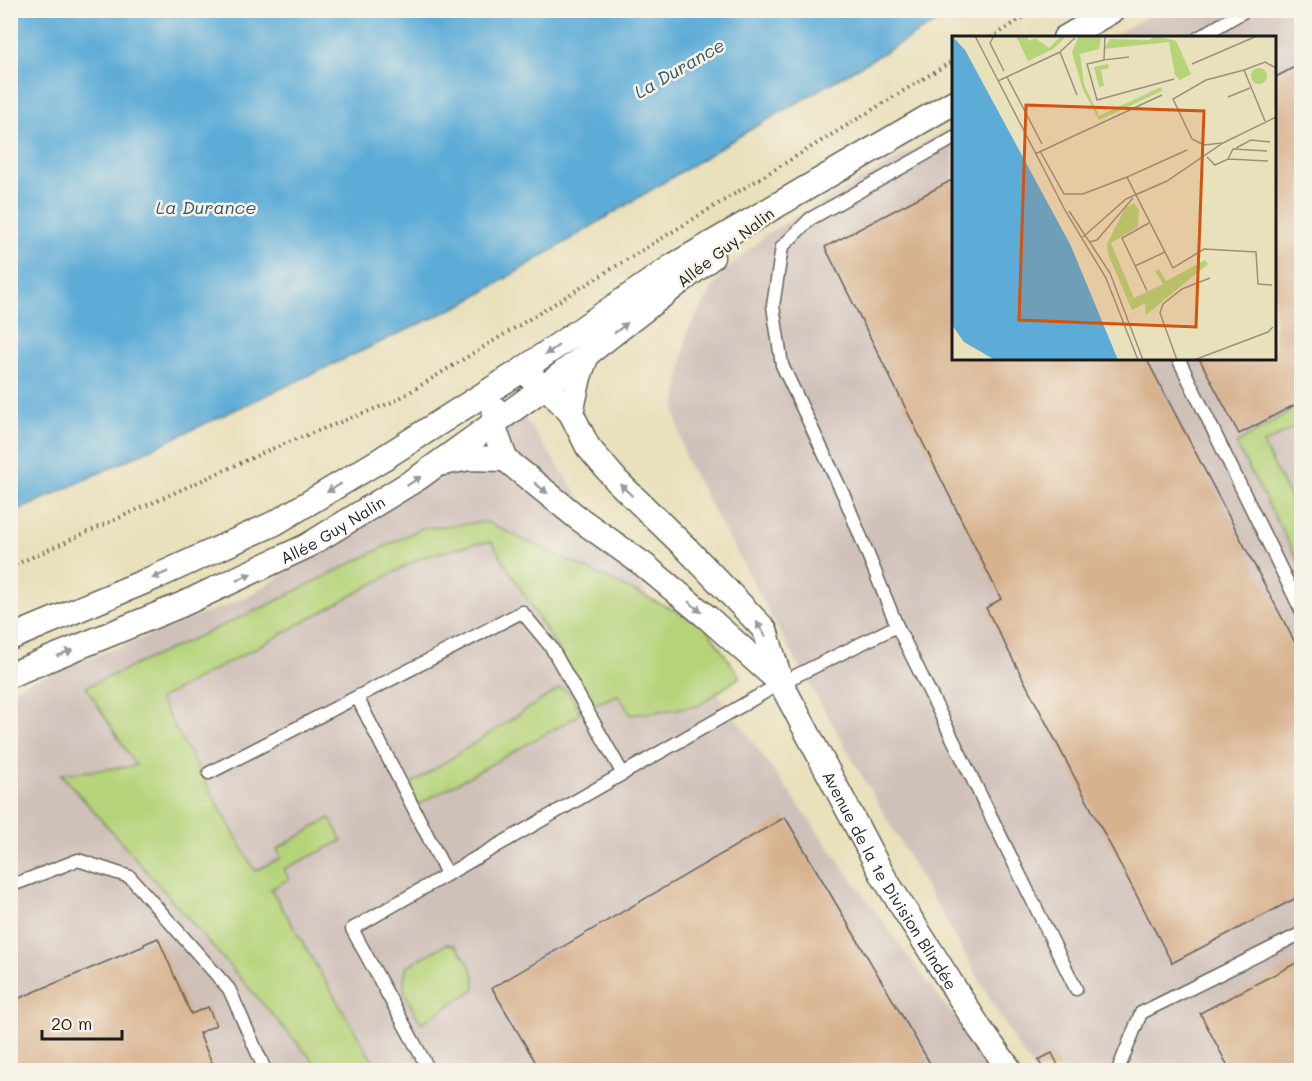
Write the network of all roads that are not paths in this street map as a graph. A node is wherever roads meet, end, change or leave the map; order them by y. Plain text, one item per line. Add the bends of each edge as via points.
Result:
1 (1113, 10) edge
2 (1246, 10) edge
3 (1068, 36) edge
4 (1201, 36) edge
5 (952, 103) edge
6 (952, 139) edge
7 (778, 205) junction
8 (587, 355) junction
9 (1179, 360) edge
10 (519, 372) junction
11 (497, 386) junction
12 (546, 387) junction
13 (571, 413) junction
14 (493, 424) junction
15 (505, 459) junction
16 (438, 464) junction
17 (1302, 612) edge
18 (897, 626) junction
19 (10, 638) edge
20 (10, 675) edge
21 (781, 683) junction
22 (357, 697) junction
23 (209, 773) dead end
24 (623, 774) junction
25 (447, 874) junction
26 (10, 886) edge
27 (1302, 933) edge
28 (1076, 989) dead end
29 (265, 1071) edge
30 (429, 1071) edge
31 (1010, 1071) edge
32 (1118, 1071) edge

1 - 3 street
2 - 4 lane
5 - 7 street
6 - 18 lane via 810,219 782,247 773,306 782,365 845,498
8 -> 7 street, Allée Guy Nalin
7 -> 10 street, Allée Guy Nalin via 673,266
8 - 12 street, Allée Guy Nalin
8 - 13 street
9 - 17 lane
10 - 11 street, Allée Guy Nalin
10 - 12 street, Avenue de la 1e Division Blindée
11 - 14 street
11 -> 19 street, Allée Guy Nalin via 275,523
12 - 13 street, Avenue de la 1e Division Blindée
12 - 14 street, Allée Guy Nalin
21 -> 13 street, Avenue de la 1e Division Blindée via 765,630 617,481 588,447
14 - 15 street
14 - 16 street, Allée Guy Nalin
15 - 16 street via 470,458
15 -> 21 street, Avenue de la 1e Division Blindée via 644,565
20 -> 16 street, Allée Guy Nalin via 200,596 307,546
18 - 21 lane
18 - 28 lane
21 - 24 lane
21 - 31 street, Avenue de la 1e Division Blindée via 883,876
22 - 23 lane
22 - 24 lane via 522,612 551,647
22 - 25 lane
24 - 25 lane
25 - 30 lane via 352,929
26 - 29 lane via 78,860 130,877 229,989
27 - 32 lane via 1141,1013

